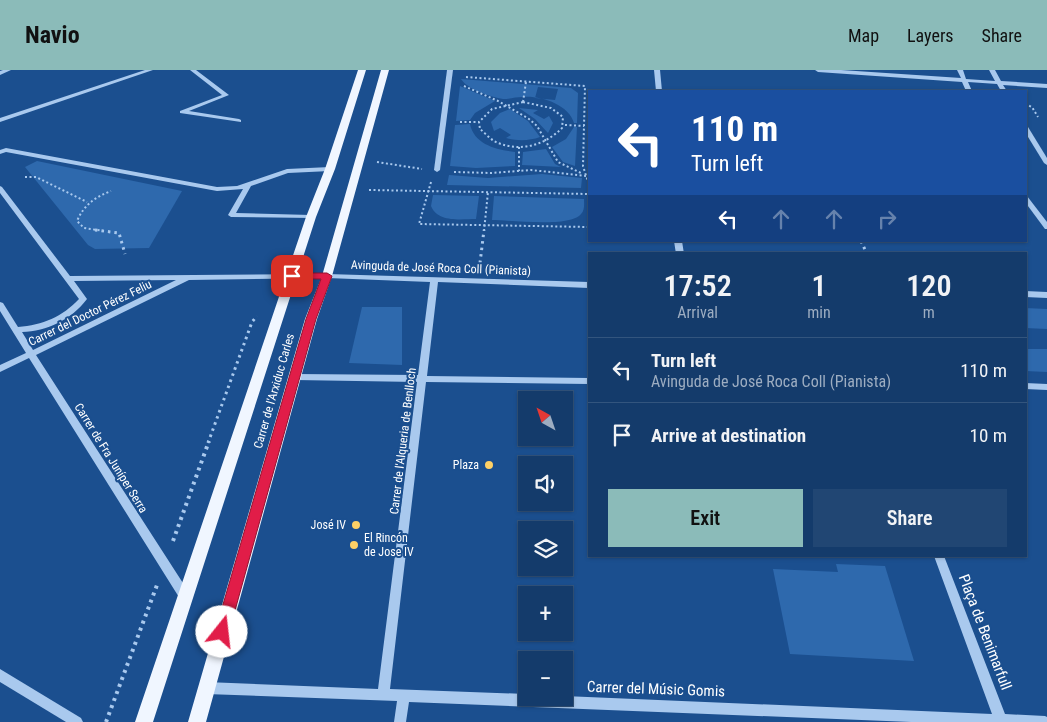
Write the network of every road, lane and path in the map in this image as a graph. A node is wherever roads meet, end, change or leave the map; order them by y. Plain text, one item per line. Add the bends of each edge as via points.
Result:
1 (8, 70) edge
2 (150, 70) edge
3 (192, 70) edge
4 (362, 70) edge
5 (385, 70) edge
6 (657, 70) edge
7 (818, 70) edge
8 (960, 70) edge
9 (992, 70) edge
10 (0, 72) edge
11 (449, 73) edge
12 (526, 82) junction
13 (966, 82) junction
14 (999, 83) junction
15 (1047, 86) edge
16 (658, 90) edge
17 (969, 90) edge
18 (1003, 90) edge
19 (523, 102) junction
20 (505, 104) junction
21 (0, 120) edge
22 (239, 121) dead end
23 (565, 125) junction
24 (584, 126) junction
25 (1027, 130) edge
26 (547, 143) junction
27 (519, 147) junction
28 (0, 152) edge
29 (376, 162) dead end
30 (1047, 163) edge
31 (330, 169) junction
32 (437, 170) junction
33 (519, 171) junction
34 (588, 176) edge
35 (25, 177) dead end
36 (248, 185) junction
37 (0, 188) edge
38 (369, 190) dead end
39 (111, 191) dead end
40 (427, 191) junction
41 (488, 192) junction
42 (588, 194) edge
43 (1027, 200) edge
44 (87, 202) junction
45 (311, 217) junction
46 (484, 225) junction
47 (1047, 227) edge
48 (588, 228) edge
49 (125, 254) dead end
50 (480, 263) dead end
51 (292, 276) junction
52 (327, 276) junction
53 (190, 277) junction
54 (68, 279) junction
55 (434, 281) junction
56 (588, 285) edge
57 (1027, 294) edge
58 (1047, 295) edge
59 (0, 305) edge
60 (260, 313) dead end
61 (16, 330) junction
62 (31, 354) junction
63 (0, 369) edge
64 (295, 377) junction
65 (423, 378) junction
66 (588, 381) edge
67 (1027, 386) edge
68 (1047, 387) edge
69 (178, 526) dead end
70 (939, 557) edge
71 (157, 583) dead end
72 (186, 598) junction
73 (0, 675) edge
74 (206, 688) junction
75 (383, 694) junction
76 (404, 695) junction
77 (1001, 720) junction
78 (77, 722) edge
79 (106, 722) edge
80 (144, 722) edge
81 (197, 722) edge
82 (400, 722) edge
83 (1045, 722) edge

1 - 10 street
2 - 21 street
3 - 22 street via 226,95 182,112
4 - 31 main road, Carrer de l'Arxiduc Carles
5 - 52 main road, Carrer de l'Arxiduc Carles
6 - 16 street
7 - 13 street
8 - 13 street
9 - 14 street
11 - 12 path
11 - 20 path via 468,88
11 - 32 street
12 - 19 path
12 - 24 path via 585,86
13 - 14 street
13 - 17 street
14 - 15 street
14 - 18 street
19 - 20 path
19 - 23 path via 552,109 563,118
20 - 26 path via 537,126
20 - 27 path via 483,116 479,122 480,129 494,142
23 - 24 path
23 - 26 path via 563,132
24 - 34 path via 583,166
25 - 30 street
26 - 27 path
26 - 34 path via 558,162
27 - 33 path
28 - 36 street via 6,150 217,189
29 - 32 path
31 - 36 street via 287,171
31 - 45 main road, Carrer de l'Arxiduc Carles
32 - 33 path via 472,174
32 - 40 path
33 - 34 path via 547,170
35 - 44 path via 36,176
36 - 45 street via 231,215
37 - 54 street
38 - 40 path
39 - 44 path
40 - 41 path
40 - 46 path via 419,224
41 - 42 path
41 - 46 path
43 - 47 street
44 - 49 path via 78,221 84,228 119,233
45 - 51 main road, Carrer de l'Arxiduc Carles
46 - 48 path
46 - 50 path
51 - 52 street, Avinguda de José Roca Coll (Pianista)
51 - 53 street
51 - 72 main road, Carrer de l'Arxiduc Carles
52 - 55 street, Avinguda de José Roca Coll (Pianista)
52 - 64 main road, Carrer de l'Arxiduc Carles
53 - 54 street
53 - 62 street, Carrer del Doctor Pérez Feliu
54 - 61 street via 83,299 71,313 53,324
55 - 56 street, Avinguda de José Roca Coll (Pianista)
55 - 65 street, Carrer de l'Alqueria de Benlloch
57 - 58 street
59 - 61 street, Carrer de Fra Juníper Serra
60 - 69 path via 252,322
61 - 62 street, Carrer de Fra Juníper Serra
62 - 63 street, Carrer del Doctor Pérez Feliu
62 - 72 street, Carrer de Fra Juníper Serra
64 - 65 street
64 - 74 main road, Carrer de l'Arxiduc Carles
65 - 66 street
65 - 75 street, Carrer de l'Alqueria de Benlloch
67 - 68 street
70 - 77 street, Plaça de Benimarfull
71 - 79 path
72 - 80 main road, Carrer de l'Arxiduc Carles
73 - 78 street
74 - 75 street, Carrer del Músic Gomis
74 - 81 main road, Carrer de l'Arxiduc Carles
75 - 76 street, Carrer del Músic Gomis
76 - 77 street, Carrer del Músic Gomis
76 - 82 street
77 - 83 street, Carrer del Músic Gomis

